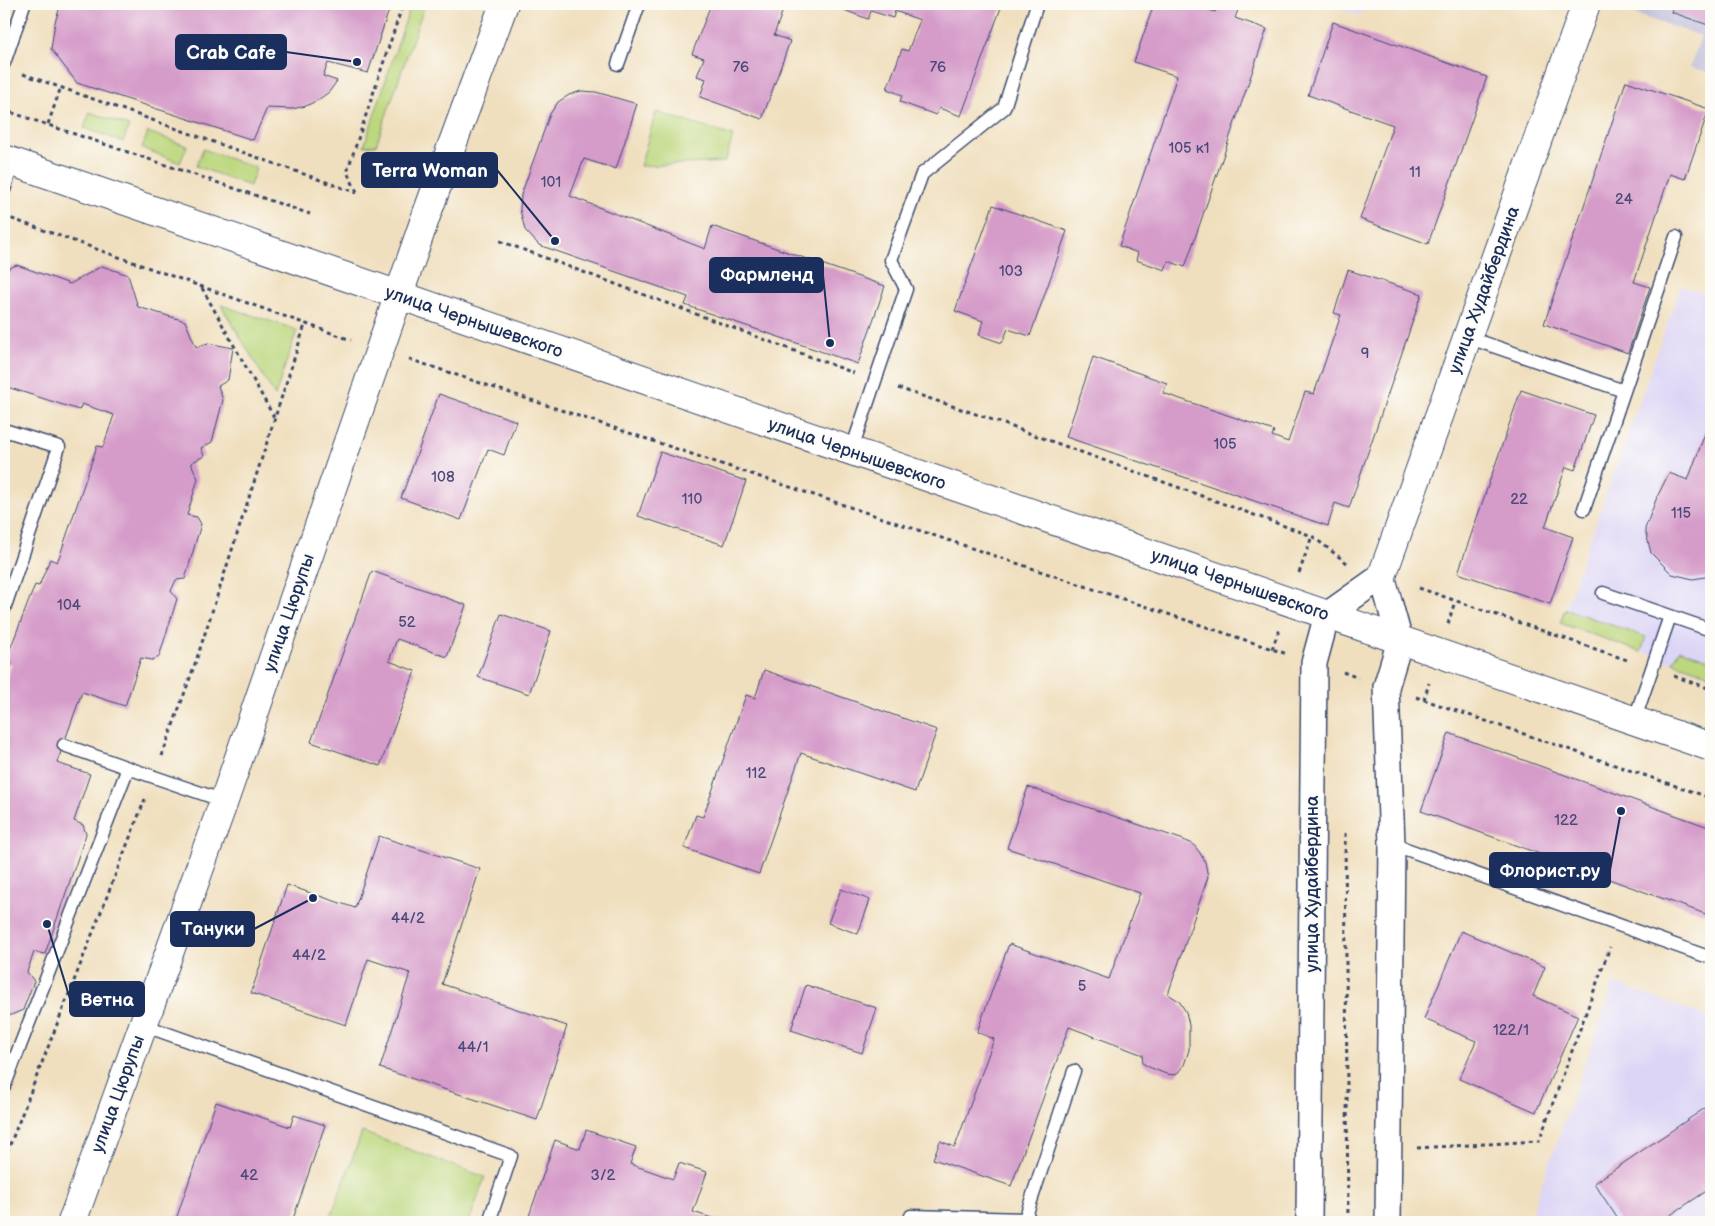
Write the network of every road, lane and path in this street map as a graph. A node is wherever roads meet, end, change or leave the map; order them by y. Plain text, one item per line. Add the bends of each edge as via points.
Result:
1 (24, 4) edge
2 (402, 4) edge
3 (504, 4) edge
4 (639, 4) edge
5 (1038, 4) edge
6 (1586, 4) edge
7 (4, 63) edge
8 (618, 64) dead end
9 (20, 73) dead end
10 (61, 87) junction
11 (4, 110) edge
12 (48, 124) junction
13 (9, 161) edge
14 (4, 190) edge
15 (310, 214) dead end
16 (4, 216) edge
17 (1676, 237) dead end
18 (500, 241) dead end
19 (202, 287) junction
20 (398, 296) junction
21 (305, 325) junction
22 (1467, 337) junction
23 (380, 350) junction
24 (875, 380) junction
25 (1624, 391) junction
26 (275, 419) junction
27 (4, 430) edge
28 (852, 452) junction
29 (1584, 510) dead end
30 (1346, 564) dead end
31 (1382, 576) junction
32 (1419, 588) dead end
33 (1603, 592) dead end
34 (4, 609) edge
35 (1328, 616) junction
36 (1670, 616) junction
37 (1711, 630) edge
38 (1400, 640) junction
39 (1314, 663) junction
40 (1652, 669) junction
41 (1386, 687) junction
42 (1711, 689) edge
43 (1634, 721) junction
44 (64, 745) dead end
45 (1711, 747) edge
46 (128, 768) junction
47 (154, 777) junction
48 (1711, 798) edge
49 (224, 801) junction
50 (1345, 833) dead end
51 (1392, 844) junction
52 (1618, 924) junction
53 (1711, 958) edge
54 (143, 1025) junction
55 (1074, 1071) dead end
56 (4, 1087) edge
57 (1389, 1150) junction
58 (4, 1160) edge
59 (1029, 1220) edge
60 (72, 1222) edge
61 (488, 1222) edge
62 (909, 1222) edge
63 (1309, 1222) edge
64 (1348, 1222) edge
65 (1388, 1222) edge

1 - 7 lane
2 - 10 path via 348,172 357,193
3 - 20 street, улица Цюрупы
4 - 8 lane
5 - 24 lane via 1004,108 922,174 890,260 906,289
6 - 22 street, улица Худайбердина
9 - 10 path
10 - 12 path
11 - 12 path
12 - 15 path
13 - 14 lane
13 - 20 street, улица Чернышевского
16 - 19 path
17 - 25 lane
18 - 24 path
19 - 21 path
19 - 26 path
20 - 23 street, улица Цюрупы
20 - 28 street, улица Чернышевского
21 - 23 path
21 - 26 path
22 - 25 lane
22 - 31 street, улица Худайбердина
23 - 39 path
23 - 49 street, улица Цюрупы
24 - 28 lane
24 - 30 path via 1312,536
25 - 29 lane
26 - 47 path via 199,652
27 - 34 lane via 59,447
28 - 35 street, улица Чернышевского
31 - 35 street
31 - 38 street
32 - 40 path
33 - 36 lane
35 - 38 street, улица Чернышевского
35 - 39 street, улица Худайбердина
36 - 37 lane
36 - 40 lane
38 - 41 street
38 - 43 street, улица Чернышевского
39 - 41 path
39 - 63 street, улица Худайбердина
40 - 42 path
40 - 43 lane
41 - 48 path
41 - 51 street
43 - 45 street, улица Чернышевского
44 - 46 lane
46 - 47 lane
46 - 56 lane
47 - 49 lane
47 - 58 path
49 - 54 street, улица Цюрупы
50 - 64 path
51 - 52 lane
51 - 57 street
52 - 53 lane
52 - 57 path via 1539,1141
54 - 60 street, улица Цюрупы
54 - 61 lane via 511,1156
55 - 59 lane
57 - 65 street
59 - 62 lane via 912,1216

